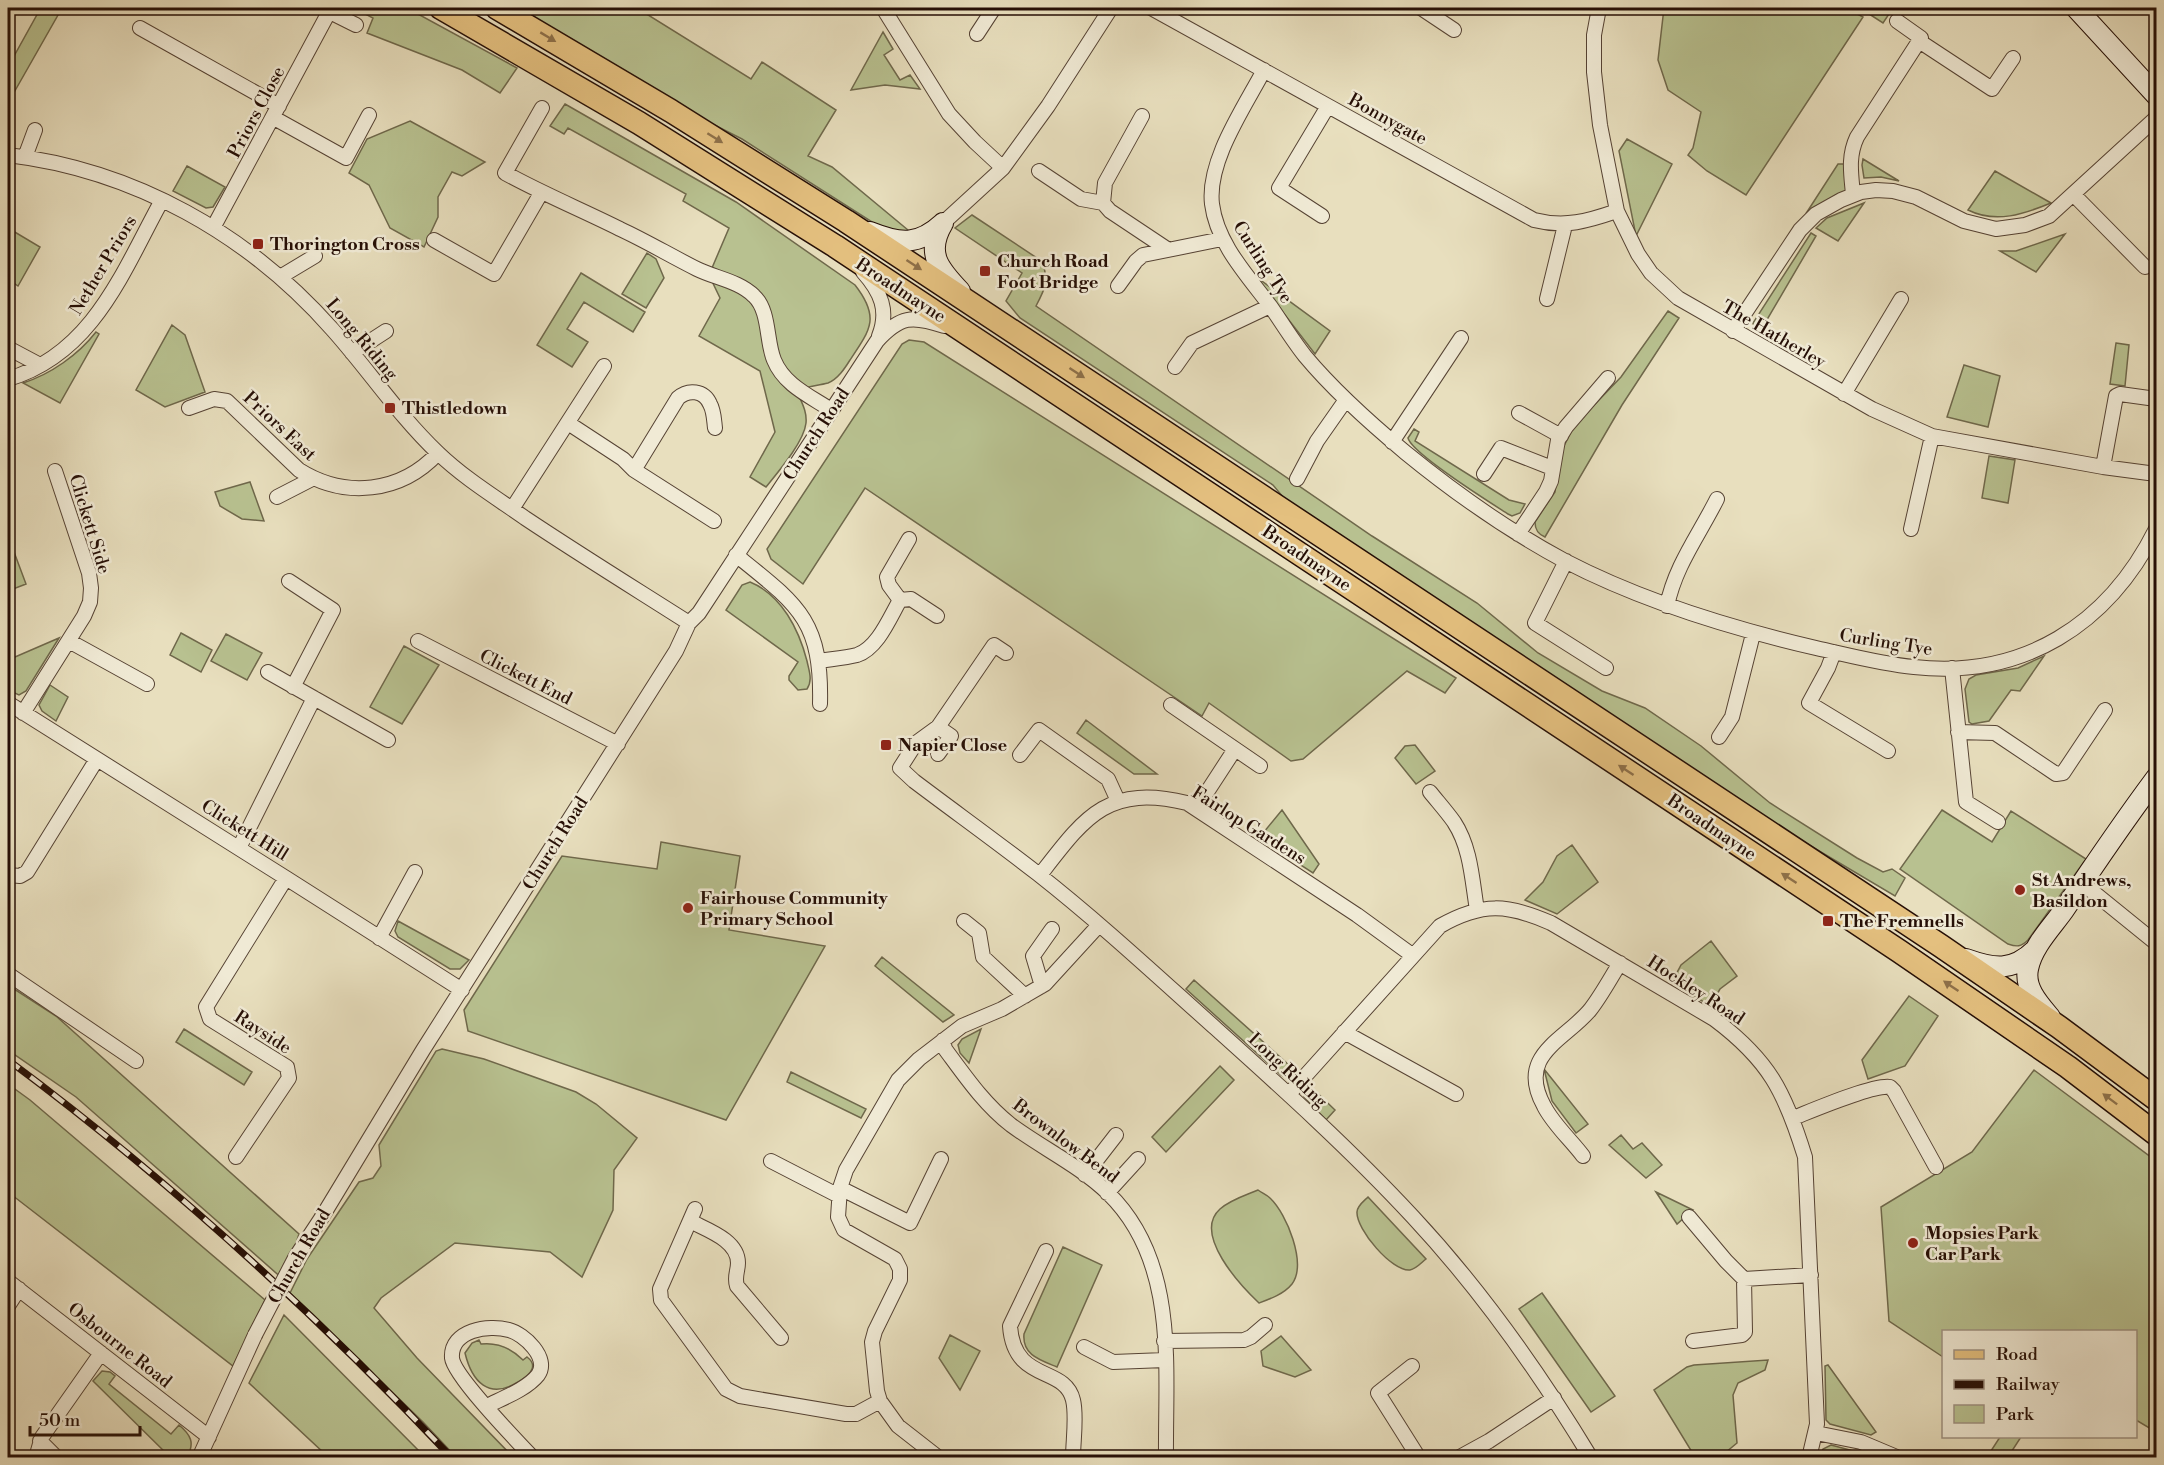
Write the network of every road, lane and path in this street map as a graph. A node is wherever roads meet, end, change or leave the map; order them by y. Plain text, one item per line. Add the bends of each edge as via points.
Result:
1 (441, 8) edge
2 (497, 8) edge
3 (883, 8) edge
4 (1111, 8) edge
5 (1151, 8) edge
6 (1420, 8) edge
7 (1599, 8) edge
8 (2076, 8) edge
9 (989, 9) edge
10 (326, 10) edge
11 (1897, 21) dead end
12 (356, 25) dead end
13 (140, 28) dead end
14 (1454, 30) dead end
15 (977, 34) dead end
16 (1919, 41) junction
17 (2013, 58) dead end
18 (1264, 70) junction
19 (2157, 95) edge
20 (1328, 106) junction
21 (542, 108) dead end
22 (277, 112) junction
23 (369, 115) dead end
24 (1142, 116) dead end
25 (2157, 118) edge
26 (34, 130) dead end
27 (8, 155) edge
28 (26, 157) junction
29 (1003, 168) junction
30 (1040, 171) dead end
31 (541, 193) junction
32 (1853, 194) junction
33 (2074, 195) junction
34 (162, 200) junction
35 (1103, 204) junction
36 (1617, 211) junction
37 (1322, 216) dead end
38 (846, 221) junction
39 (943, 224) junction
40 (1565, 225) junction
41 (213, 228) junction
42 (1222, 239) junction
43 (434, 240) dead end
44 (835, 246) junction
45 (1167, 249) junction
46 (315, 256) dead end
47 (2145, 267) dead end
48 (280, 277) junction
49 (1118, 286) dead end
50 (1547, 299) dead end
51 (1901, 299) dead end
52 (973, 304) junction
53 (1270, 306) junction
54 (386, 331) dead end
55 (1732, 331) junction
56 (1461, 338) dead end
57 (877, 341) junction
58 (978, 341) junction
59 (8, 348) edge
60 (352, 353) junction
61 (40, 365) junction
62 (604, 366) dead end
63 (1175, 367) dead end
64 (1608, 378) dead end
65 (8, 379) edge
66 (1844, 394) junction
67 (2157, 399) edge
68 (1345, 400) junction
69 (189, 408) dead end
70 (831, 410) junction
71 (1519, 413) dead end
72 (568, 423) junction
73 (715, 428) dead end
74 (1561, 436) junction
75 (1932, 436) junction
76 (1392, 442) junction
77 (438, 453) junction
78 (2103, 467) junction
79 (1552, 468) junction
80 (634, 470) junction
81 (55, 471) dead end
82 (1484, 474) dead end
83 (2157, 474) edge
84 (312, 479) junction
85 (1296, 479) dead end
86 (277, 497) dead end
87 (1718, 499) dead end
88 (512, 509) junction
89 (714, 521) dead end
90 (2157, 529) edge
91 (1911, 530) dead end
92 (1518, 534) junction
93 (909, 539) dead end
94 (736, 555) junction
95 (1566, 561) junction
96 (289, 580) dead end
97 (900, 600) junction
98 (1667, 606) junction
99 (937, 616) dead end
100 (689, 623) junction
101 (1753, 634) junction
102 (69, 641) junction
103 (418, 641) dead end
104 (1834, 652) junction
105 (1006, 653) dead end
106 (819, 661) junction
107 (1606, 668) dead end
108 (1953, 668) junction
109 (268, 672) dead end
110 (147, 684) dead end
111 (292, 687) junction
112 (314, 699) junction
113 (8, 703) edge
114 (820, 704) dead end
115 (1171, 705) dead end
116 (2105, 710) dead end
117 (23, 713) junction
118 (938, 727) junction
119 (1958, 732) junction
120 (1719, 737) dead end
121 (388, 740) dead end
122 (618, 744) junction
123 (1235, 749) junction
124 (1888, 751) dead end
125 (938, 754) dead end
126 (1020, 755) dead end
127 (97, 759) junction
128 (1260, 766) dead end
129 (2157, 778) edge
130 (1430, 792) dead end
131 (1118, 801) junction
132 (1196, 809) junction
133 (1998, 822) dead end
134 (239, 848) junction
135 (414, 872) dead end
136 (8, 875) edge
137 (1040, 875) junction
138 (286, 878) junction
139 (2082, 883) junction
140 (1477, 910) junction
141 (963, 921) dead end
142 (1099, 925) junction
143 (1052, 929) dead end
144 (379, 938) junction
145 (2157, 943) edge
146 (1941, 946) junction
147 (2037, 948) junction
148 (1412, 955) junction
149 (1620, 963) junction
150 (8, 974) edge
151 (1042, 986) junction
152 (462, 990) junction
153 (1025, 996) junction
154 (2059, 1027) junction
155 (1344, 1032) junction
156 (943, 1040) junction
157 (136, 1061) dead end
158 (1289, 1094) junction
159 (1456, 1094) dead end
160 (2157, 1099) edge
161 (1793, 1118) junction
162 (2157, 1134) edge
163 (1116, 1135) dead end
164 (1583, 1156) dead end
165 (236, 1157) dead end
166 (941, 1159) dead end
167 (1138, 1160) dead end
168 (771, 1161) dead end
169 (1936, 1167) dead end
170 (1085, 1175) junction
171 (840, 1192) junction
172 (1107, 1192) junction
173 (1689, 1217) dead end
174 (1046, 1251) dead end
175 (1811, 1275) junction
176 (1744, 1279) junction
177 (13, 1285) edge
178 (8, 1306) edge
179 (1265, 1325) dead end
180 (782, 1338) dead end
181 (1164, 1341) junction
182 (1693, 1341) dead end
183 (1084, 1347) dead end
184 (101, 1353) junction
185 (1165, 1360) junction
186 (1412, 1366) dead end
187 (1554, 1398) junction
188 (880, 1401) junction
189 (487, 1406) junction
190 (1816, 1433) junction
191 (209, 1437) junction
192 (40, 1441) junction
193 (36, 1458) edge
194 (57, 1458) edge
195 (199, 1458) edge
196 (532, 1458) edge
197 (939, 1458) edge
198 (1073, 1458) edge
199 (1166, 1458) edge
200 (1419, 1458) edge
201 (1458, 1458) edge
202 (1591, 1458) edge
203 (1809, 1458) edge
204 (1899, 1458) edge

1 - 44 main road, Broadmayne via 629,118
2 -> 38 main road, Broadmayne via 672,111
3 - 29 street via 949,114
4 - 29 street
5 - 18 street, Bonnygate
6 - 14 street
7 - 36 street, The Hatherley via 1594,72
8 - 19 street
9 - 15 street
10 - 12 street
10 - 22 street, Priors Close
11 - 16 street via 1922,38
13 - 22 street
16 - 17 street via 1992,89
16 - 32 street via 1857,136 1850,166
18 - 20 street, Bonnygate
18 - 42 street, Curling Tye via 1215,169 1212,200
20 - 37 street via 1279,188
20 - 40 street, Bonnygate via 1534,220
21 - 31 street via 505,173
22 - 23 street via 346,158
22 - 41 street, Priors Close
24 - 35 street via 1105,183
25 - 33 street
26 - 28 street
27 - 28 street, Long Riding
28 - 34 street, Long Riding via 99,174
29 - 39 street
30 - 35 street via 1081,199
31 - 43 street via 494,274
31 - 70 street via 754,296 763,311 774,361 783,375
32 - 33 street via 1893,191 1917,197 1964,221 1996,229 2025,225 2049,216
32 - 55 street via 1807,221
33 - 47 street
34 - 41 street, Long Riding
34 - 61 street, Nether Priors via 99,312 71,345
35 - 45 street
36 - 40 street, Bonnygate
36 - 55 street, The Hatherley via 1638,254 1662,284 1677,298
38 - 39 street via 904,241 920,239
38 -> 52 main road, Broadmayne
39 - 52 street via 936,234 935,258
40 - 50 street
41 - 48 street, Long Riding
42 - 45 street
42 - 53 street, Curling Tye
44 - 57 street via 879,294 885,313
44 - 58 main road, Broadmayne
45 - 49 street via 1139,258
46 - 48 street
48 - 60 street, Long Riding
51 - 66 street
52 -> 146 main road, Broadmayne
53 - 63 street via 1192,343
53 - 68 street, Curling Tye via 1304,355
54 - 60 street
55 - 66 street, The Hatherley
56 - 76 street
57 - 58 street, Church Road via 898,322 914,319
57 - 70 street, Church Road
162 -> 58 main road, Broadmayne via 1934,975
59 - 61 street
60 - 77 street, Long Riding
61 - 65 street, Nether Priors
62 - 72 street
64 - 74 street
66 - 75 street, The Hatherley
67 - 78 street via 2116,396
68 - 76 street, Curling Tye
68 - 85 street
69 - 84 street, Priors East via 214,399 227,401 285,459
70 - 94 street, Church Road
71 - 74 street
72 - 80 street
72 - 88 street
73 - 80 street via 706,398 694,392 682,394
74 - 79 street
75 - 78 street, The Hatherley
75 - 91 street
76 - 92 street, Curling Tye
77 - 84 street, Priors East via 413,474 376,488 337,486
77 - 88 street, Long Riding
78 - 83 street, The Hatherley
79 - 82 street via 1501,448
79 - 92 street via 1546,492
80 - 89 street
81 - 102 street, Clickett Side via 91,588 90,603
84 - 86 street, Priors East
87 - 98 street via 1683,558
88 - 100 street, Long Riding
90 - 108 street, Curling Tye via 2121,586 2089,618 2019,657
92 - 95 street, Curling Tye
93 - 97 street via 887,577
94 - 100 street, Church Road
94 - 106 street via 792,602 804,618
95 - 98 street, Curling Tye
95 - 107 street via 1535,623
96 - 111 street via 333,610
97 - 99 street via 911,599
97 - 106 street via 868,649
98 - 101 street, Curling Tye
100 - 122 street, Church Road
101 - 104 street, Curling Tye
101 - 120 street via 1732,717
102 - 110 street
102 - 117 street, Clickett Side
103 - 122 street, Clickett End
104 - 108 street, Curling Tye via 1887,664
104 - 124 street via 1809,703
105 - 118 street via 994,645
106 - 114 street
108 - 119 street
109 - 111 street
111 - 112 street
112 - 121 street
112 - 134 street
113 - 117 street, Clickett Hill
115 - 123 street
116 - 119 street via 2063,773 2056,774 1995,733
117 - 127 street, Clickett Hill
118 - 125 street via 951,736
118 - 137 street, Long Riding via 916,743 900,768
119 - 133 street via 1966,802
122 - 152 street, Church Road
123 - 128 street
123 - 132 street
126 - 131 street via 1039,730 1108,779
127 - 134 street, Clickett Hill
127 - 136 street via 27,872
129 - 139 street
130 - 140 street via 1454,823 1469,857
131 - 132 street, Fairlop Gardens via 1163,798
131 - 137 street, Fairlop Gardens via 1078,826
132 - 148 street, Fairlop Gardens
134 - 138 street, Clickett Hill
135 - 144 street
137 - 142 street, Long Riding
138 - 144 street, Clickett Hill
138 - 165 street, Rayside via 206,1007 210,1019 287,1067 289,1078
139 - 145 street
139 - 147 street
140 - 148 street, Hockley Road via 1440,926
140 - 149 street, Hockley Road via 1523,911
141 - 153 street via 979,933 983,957
142 - 151 street
142 - 158 street, Long Riding
143 - 151 street via 1034,956
144 - 152 street, Clickett Hill
146 - 147 street via 1998,967 2018,964
146 - 154 main road, Broadmayne
147 - 154 street via 2028,969 2031,991
148 - 155 street, Hockley Road
149 - 161 street, Hockley Road via 1735,1035 1773,1079
149 - 164 street via 1589,1011 1551,1044 1535,1070 1544,1106
150 - 157 street
151 - 153 street
152 - 191 street, Church Road, bridge via 295,1258
153 - 156 street via 962,1026
154 - 160 main road, Broadmayne
155 - 158 street, Hockley Road
155 - 159 street
156 - 170 street, Brownlow Bend via 945,1049 988,1104
156 - 171 street via 898,1080 846,1170
158 - 187 street, Long Riding via 1413,1217 1503,1324
161 - 169 street via 1890,1087
161 - 175 street, Hockley Road via 1805,1157
163 - 170 street
166 - 171 street via 910,1223
167 - 172 street
168 - 171 street
170 - 172 street, Brownlow Bend
171 - 188 street via 838,1217 844,1230 895,1258 900,1269 900,1280 872,1342
172 - 181 street, Brownlow Bend via 1125,1212 1148,1251 1159,1289
173 - 176 street
174 - 198 street via 1010,1326 1011,1339 1024,1363 1060,1382 1073,1399
175 - 176 street
175 - 190 street, Hockley Road
176 - 182 street via 1742,1335
177 - 178 street
177 - 184 street, Osbourne Road
179 - 181 street via 1244,1340
180 - 188 street via 737,1286 738,1262 730,1244 693,1215 660,1289 661,1300 726,1389 740,1396 846,1414 856,1414
181 - 185 street, Brownlow Bend
183 - 185 street via 1113,1362
184 - 191 street, Osbourne Road
184 - 192 street
185 - 199 street, Brownlow Bend
186 - 200 street via 1378,1394
187 - 201 street
187 - 202 street, Long Riding
188 - 197 street via 898,1426
189 - 189 street via 454,1364 453,1349 469,1332 494,1328 515,1332 541,1360 539,1374
189 - 196 street
190 - 203 street, Hockley Road
190 - 204 street via 1861,1442
191 - 195 street, Church Road
192 - 193 street
192 - 194 street

